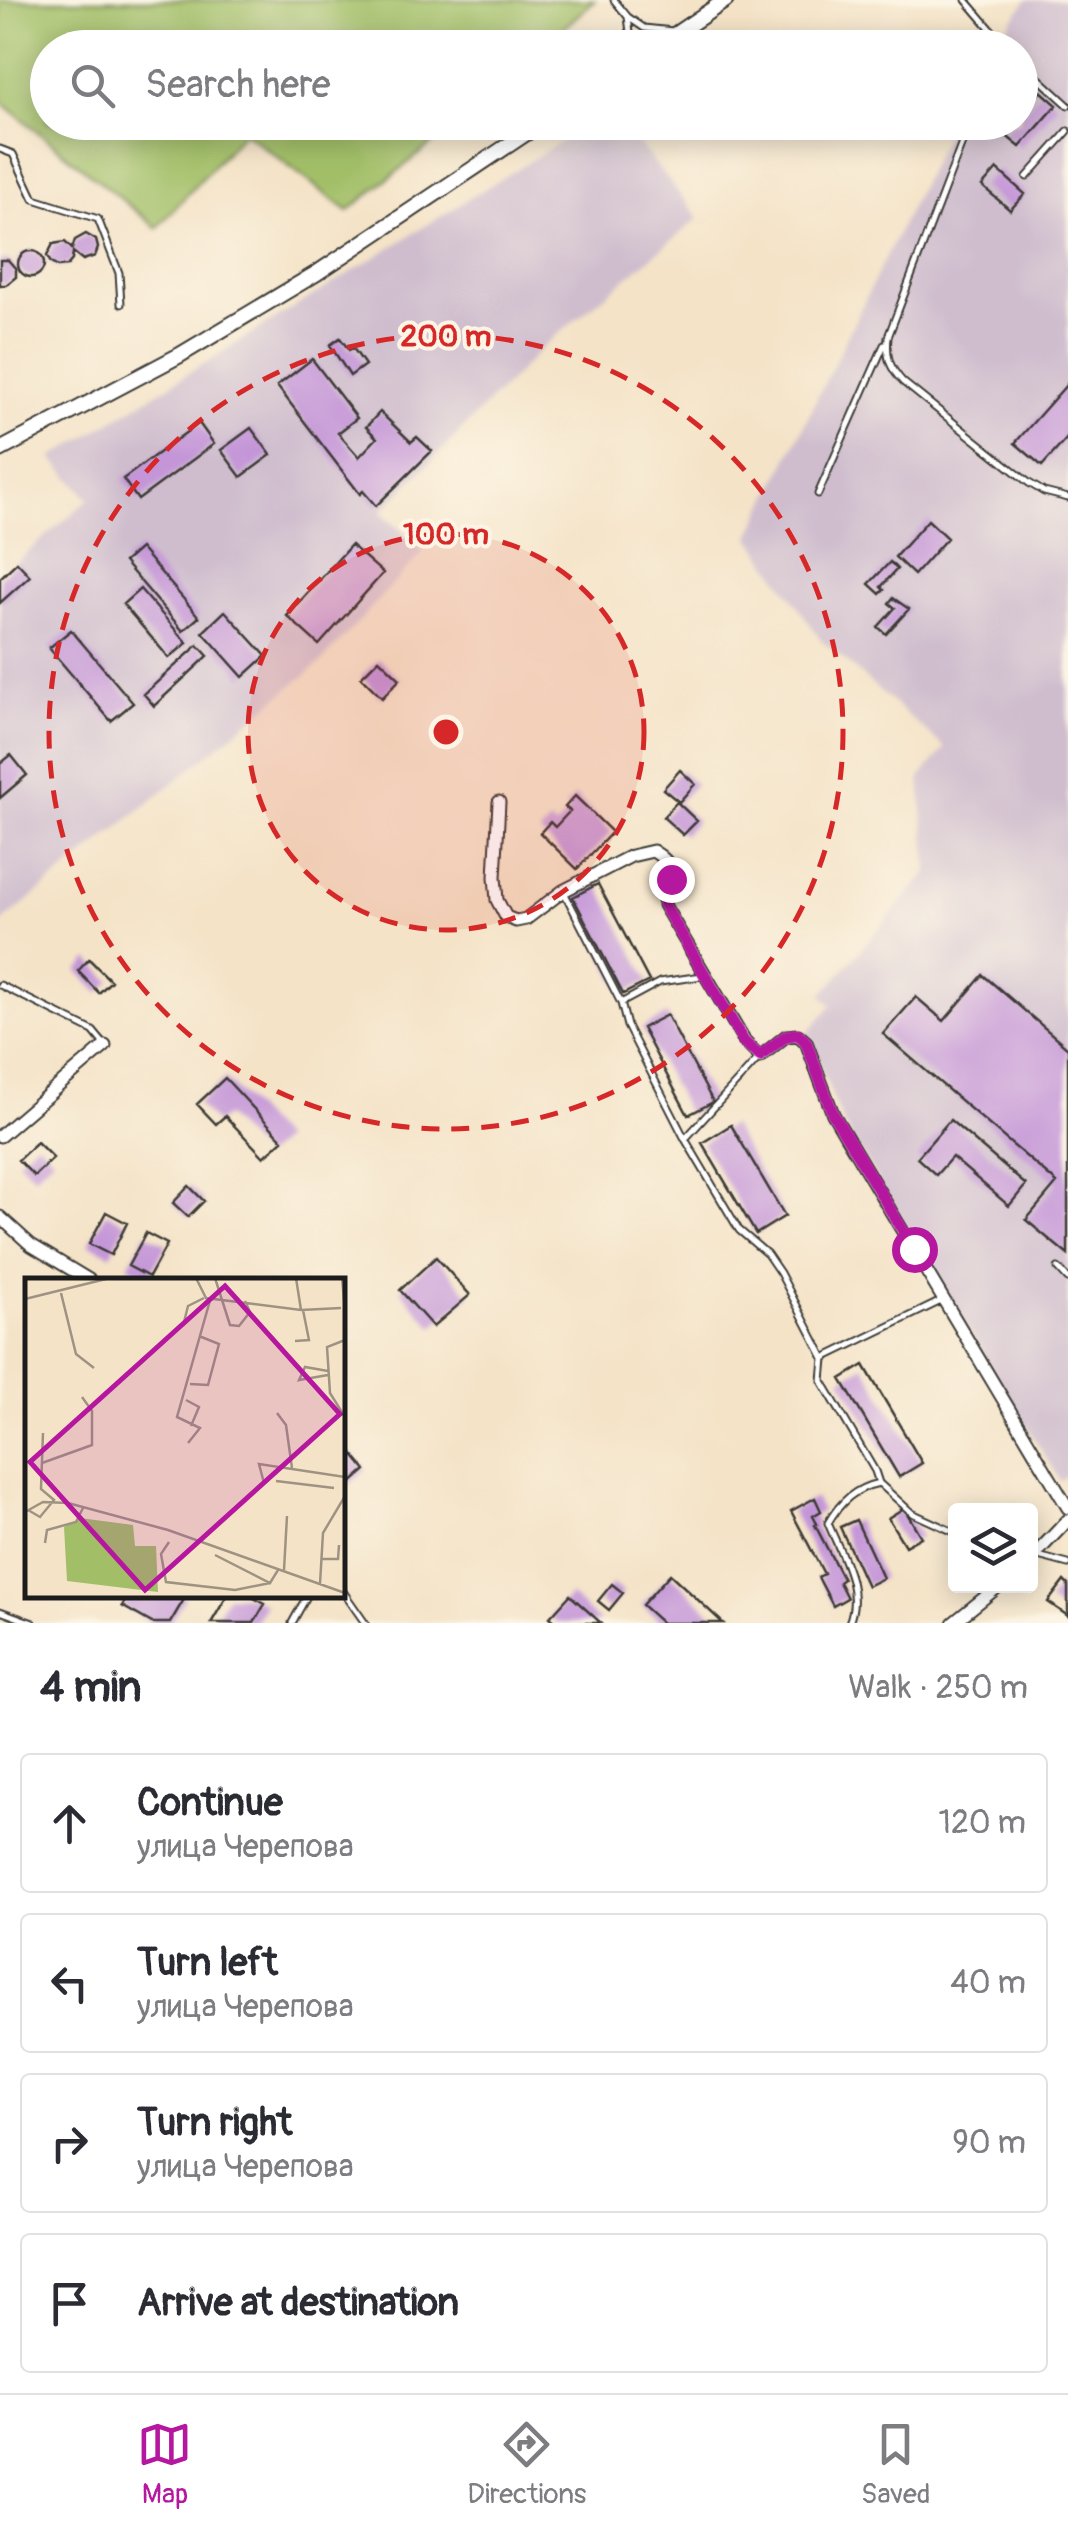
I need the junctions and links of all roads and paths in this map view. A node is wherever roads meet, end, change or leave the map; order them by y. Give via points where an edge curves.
1 (614, 0) edge
2 (726, 0) edge
3 (966, 0) edge
4 (628, 18) junction
5 (631, 30) edge
6 (652, 30) edge
7 (681, 30) edge
8 (992, 30) edge
9 (1038, 78) edge
10 (1068, 106) edge
11 (1068, 130) edge
12 (515, 140) edge
13 (963, 140) edge
14 (0, 149) edge
15 (1027, 177) dead end
16 (121, 304) dead end
17 (888, 337) junction
18 (0, 450) edge
19 (818, 494) dead end
20 (1067, 499) edge
21 (499, 802) dead end
22 (563, 891) junction
23 (705, 975) junction
24 (0, 985) edge
25 (621, 1003) junction
26 (106, 1046) joint
27 (760, 1056) junction
28 (0, 1136) edge
29 (686, 1138) junction
30 (0, 1218) edge
31 (1058, 1268) dead end
32 (85, 1278) edge
33 (1068, 1278) edge
34 (944, 1300) junction
35 (824, 1358) junction
36 (879, 1482) junction
37 (1068, 1508) edge
38 (1068, 1520) edge
39 (948, 1529) edge
40 (1038, 1550) edge
41 (1038, 1557) edge
42 (1068, 1564) edge
43 (990, 1593) edge
44 (345, 1594) edge
45 (306, 1598) edge
46 (0, 1611) edge
47 (33, 1623) edge
48 (292, 1623) edge
49 (365, 1623) edge
50 (849, 1623) edge
51 (953, 1623) edge

1 - 4 lane
2 - 7 street
3 - 8 lane
4 - 5 lane
4 - 6 lane
9 - 10 lane
11 - 15 lane
12 - 18 street via 317,274
13 - 17 lane
14 - 16 lane via 13,154 34,199 98,219 119,273
17 - 19 lane
17 - 20 lane via 886,356 903,382 1029,483
21 - 22 street via 500,911 516,921 526,918
22 - 23 street via 653,851 670,866 664,905
22 - 25 lane
23 - 25 lane via 660,982
23 - 27 street via 744,1042
24 - 26 lane via 94,1032
25 - 29 lane
26 - 28 street
27 - 29 lane
27 - 34 street via 786,1036 798,1034 806,1042 833,1114
29 - 35 lane via 740,1230 780,1274
30 - 32 street
31 - 33 lane
34 - 35 lane
34 - 37 street
35 - 36 lane via 822,1380
36 - 39 lane via 912,1513
36 - 50 lane via 844,1500 828,1523 854,1585
38 - 40 street
41 - 42 lane
43 - 51 street
44 - 49 lane
45 - 48 lane
46 - 47 lane

